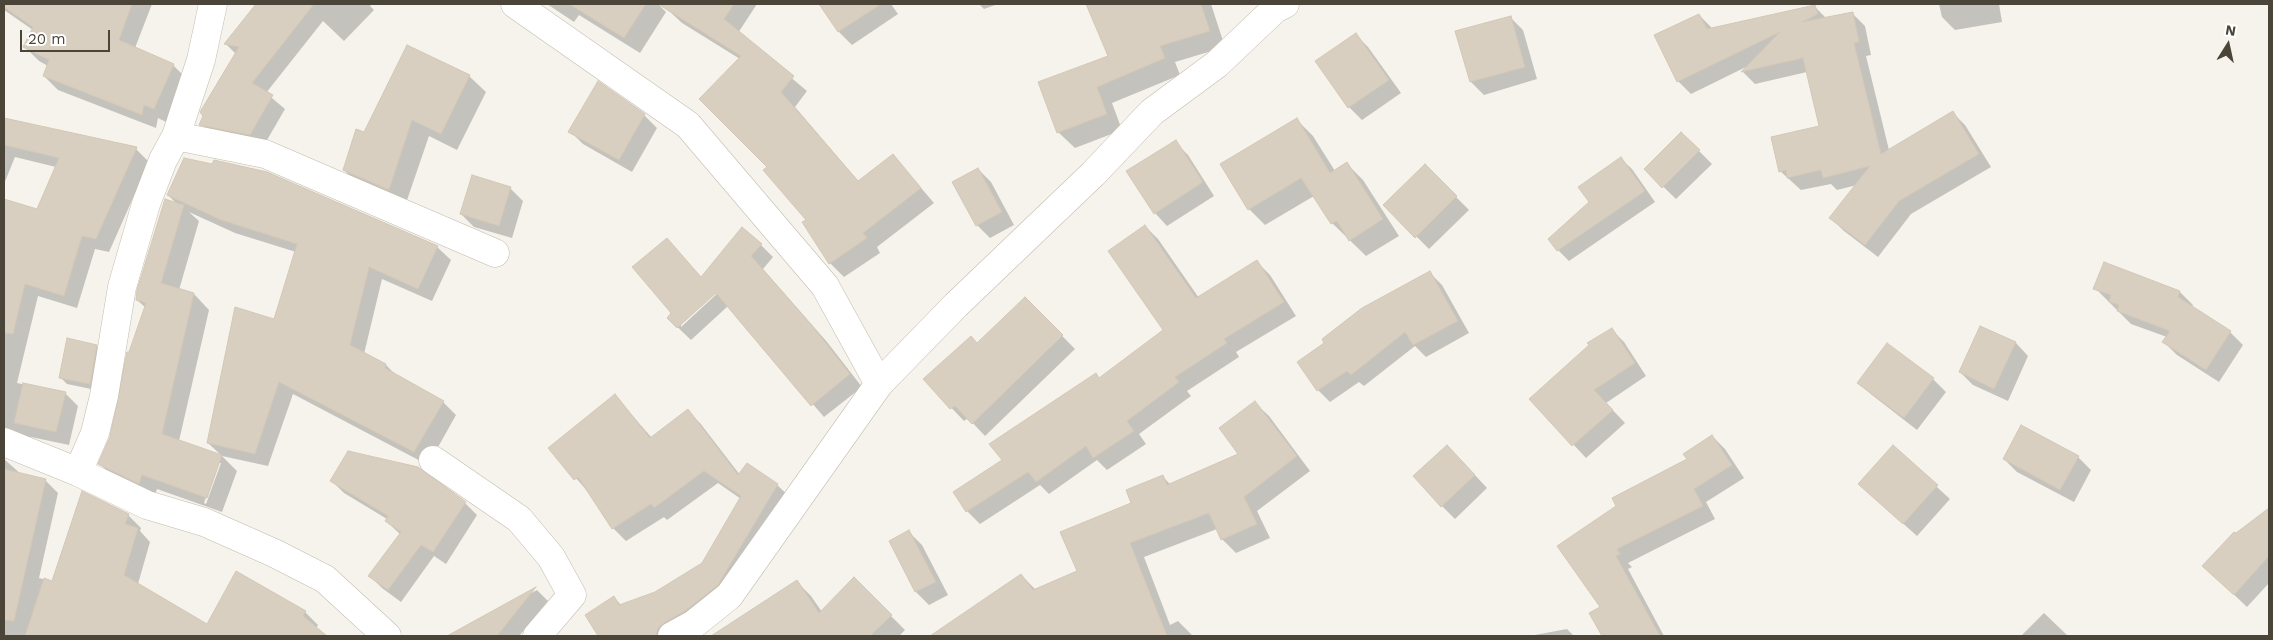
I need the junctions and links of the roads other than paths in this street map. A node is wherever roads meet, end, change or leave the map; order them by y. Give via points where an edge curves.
1 (213, 4) edge
2 (515, 4) edge
3 (1285, 4) edge
4 (176, 136) junction
5 (495, 253) dead end
6 (879, 384) junction
7 (4, 442) edge
8 (433, 460) dead end
9 (78, 472) junction
10 (387, 636) edge
11 (537, 636) edge
12 (672, 636) edge

1 - 4 street via 201,60
2 - 6 street via 688,126 825,286
3 - 6 street via 1275,9 1217,64 1152,112
4 - 5 street via 265,154
4 - 9 street via 162,160 146,204 122,287 95,433
6 - 12 street via 729,596 694,624
7 - 9 street
8 - 11 street via 519,519 552,557 572,595
9 - 10 street via 147,506 204,522 325,579

